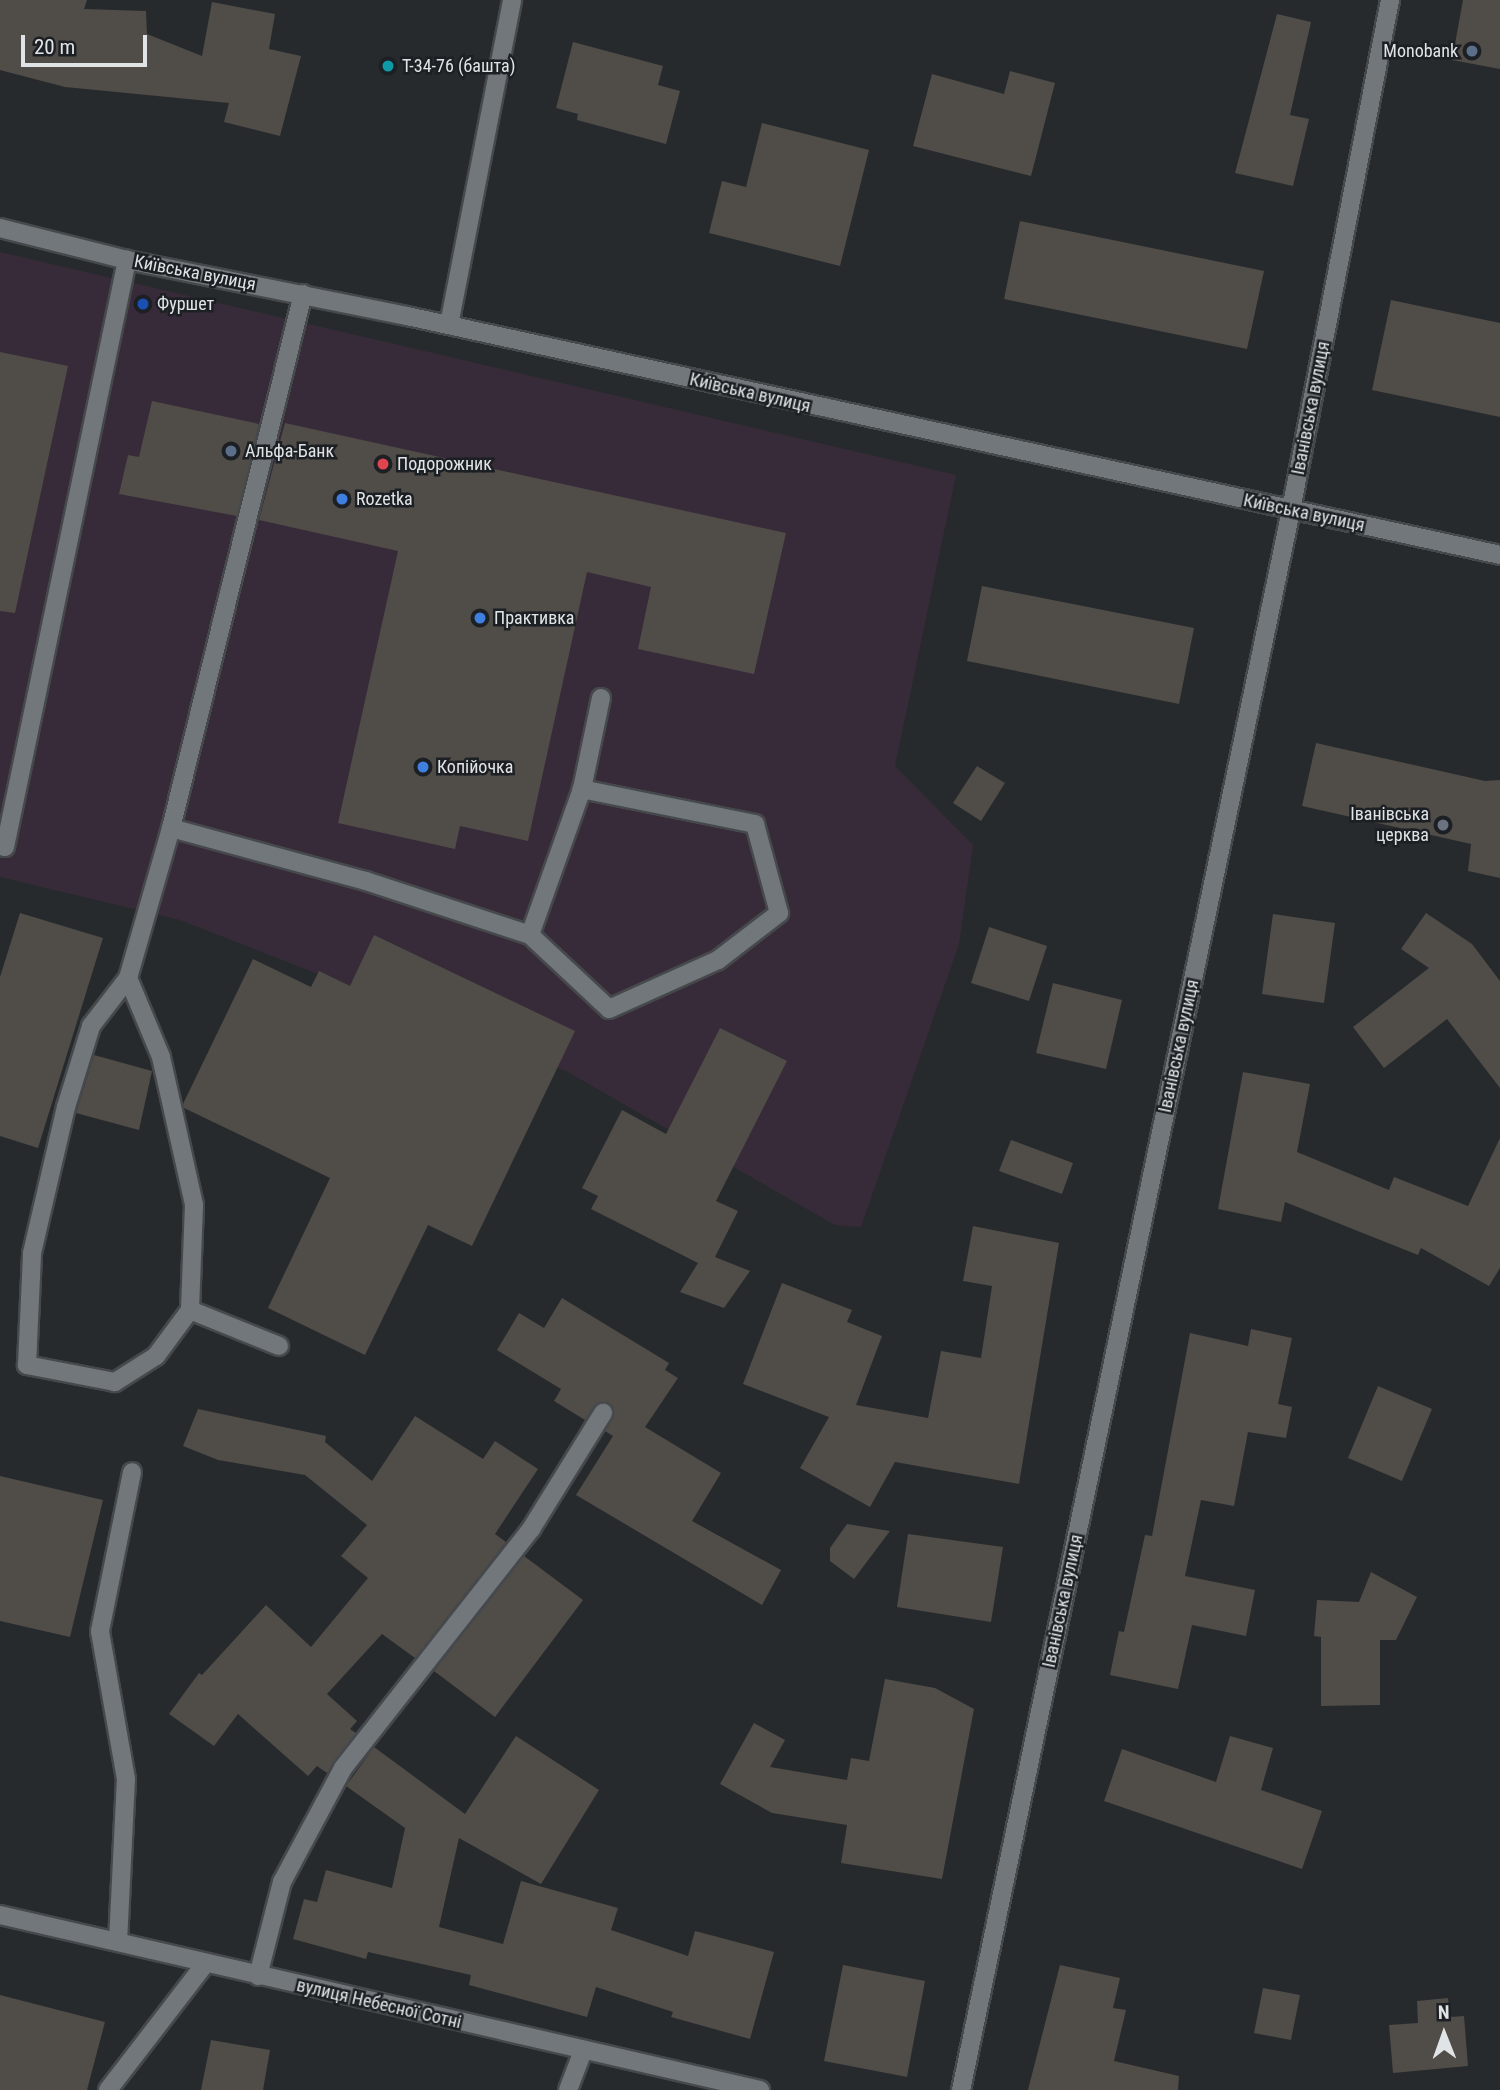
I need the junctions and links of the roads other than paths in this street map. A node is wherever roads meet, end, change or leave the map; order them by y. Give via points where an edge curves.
1 (512, 0) edge
2 (1390, 0) edge
3 (0, 228) edge
4 (127, 260) junction
5 (303, 294) junction
6 (449, 325) junction
7 (1292, 510) junction
8 (1500, 555) edge
9 (601, 698) dead end
10 (582, 789) junction
11 (171, 828) junction
12 (0, 845) edge
13 (530, 935) junction
14 (128, 978) junction
15 (190, 1310) junction
16 (279, 1346) dead end
17 (603, 1413) dead end
18 (132, 1472) dead end
19 (0, 1915) edge
20 (118, 1942) junction
21 (205, 1964) junction
22 (258, 1976) junction
23 (583, 2051) junction
24 (108, 2090) edge
25 (568, 2090) edge
26 (760, 2090) edge
27 (961, 2090) edge

1 - 6 street
2 - 7 street, Іванівська вулиця
3 - 4 street, Київська вулиця
4 - 5 street, Київська вулиця
4 - 12 street via 5,847
5 - 6 street, Київська вулиця
5 - 11 street
6 - 7 street, Київська вулиця
7 - 8 street, Київська вулиця
7 - 27 street, Іванівська вулиця
9 - 10 street
10 - 13 street
10 - 13 street via 755,824 779,914 718,960 609,1009
11 - 13 street via 366,881
11 - 14 street
14 - 15 street via 161,1057 194,1205
14 - 15 street via 91,1026 66,1107 32,1253 27,1365 116,1382 156,1356
15 - 16 street
17 - 22 street via 531,1529 343,1768 282,1882
18 - 20 street via 100,1631 125,1779
19 - 20 street, вулиця Небесної Сотні
20 - 21 street, вулиця Небесної Сотні
21 - 22 street, вулиця Небесної Сотні
21 - 24 street
22 - 23 street, вулиця Небесної Сотні
23 - 25 street
23 - 26 street, вулиця Небесної Сотні

